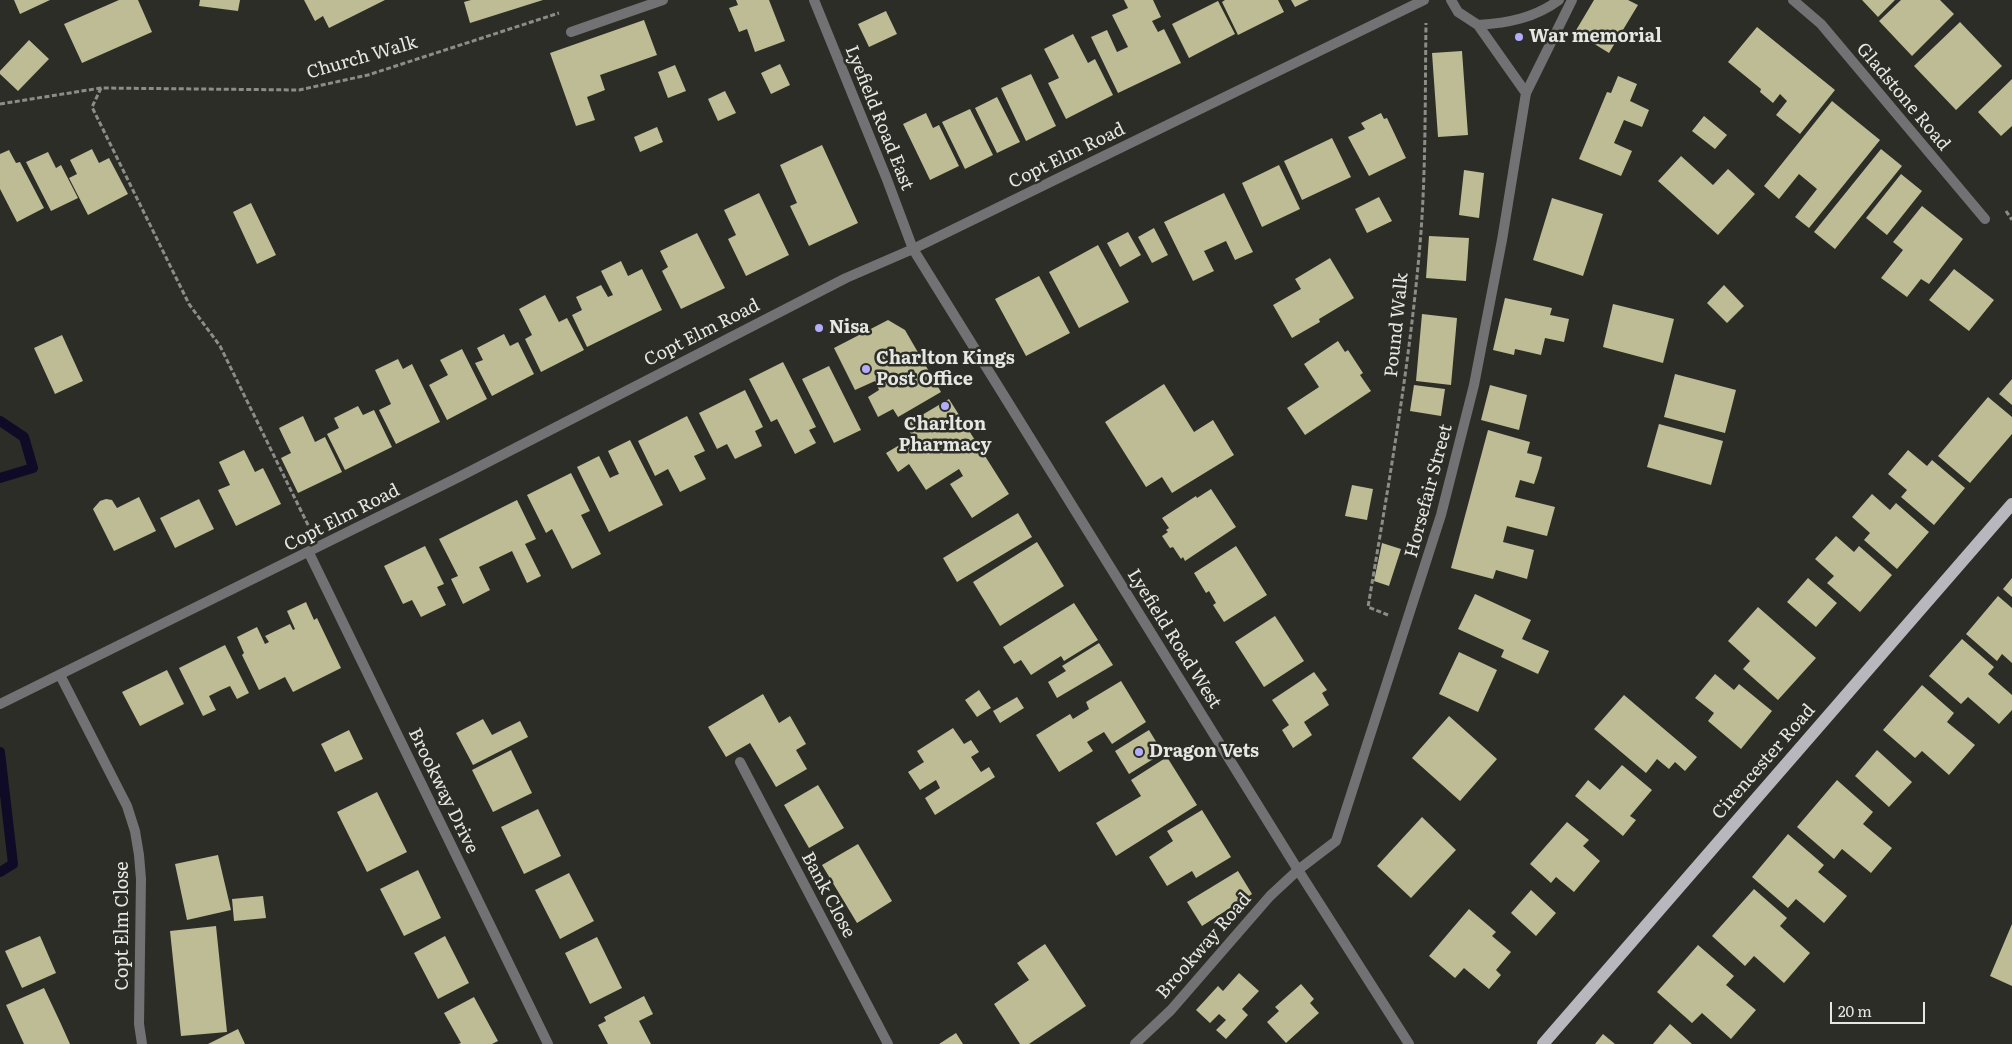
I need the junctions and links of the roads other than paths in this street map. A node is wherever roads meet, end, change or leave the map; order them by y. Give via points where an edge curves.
1 (663, 0) edge
2 (814, 0) edge
3 (1424, 0) edge
4 (1451, 0) edge
5 (1559, 0) edge
6 (1572, 0) edge
7 (1793, 0) edge
8 (1478, 25) junction
9 (571, 32) dead end
10 (1526, 93) junction
11 (1985, 219) dead end
12 (913, 249) junction
13 (2012, 504) edge
14 (309, 553) junction
15 (60, 675) junction
16 (0, 704) edge
17 (740, 762) dead end
18 (1298, 870) junction
19 (142, 1044) edge
20 (548, 1044) edge
21 (888, 1044) edge
22 (1135, 1044) edge
23 (1409, 1044) edge
24 (1543, 1044) edge

1 - 9 street
2 - 12 street, Lyefield Road East
3 - 12 street, Copt Elm Road
4 - 8 street via 1458,12
5 - 8 street via 1545,11 1509,23
6 - 10 street, Horsefair Street
7 - 11 street, Gladstone Road via 1821,24
8 - 10 street
10 - 18 street, Horsefair Street via 1474,385 1442,515 1336,841
12 - 14 street, Copt Elm Road via 846,278
12 - 18 street, Lyefield Road West
13 - 24 main road, Cirencester Road
14 - 15 street, Copt Elm Road
14 - 20 street, Brookway Drive
15 - 16 street, Copt Elm Road
15 - 19 street, Copt Elm Close via 127,806 135,831 141,879 138,1024
17 - 21 street, Bank Close
18 - 22 street, Brookway Road via 1270,896 1171,1010
18 - 23 street, Lyefield Road West

